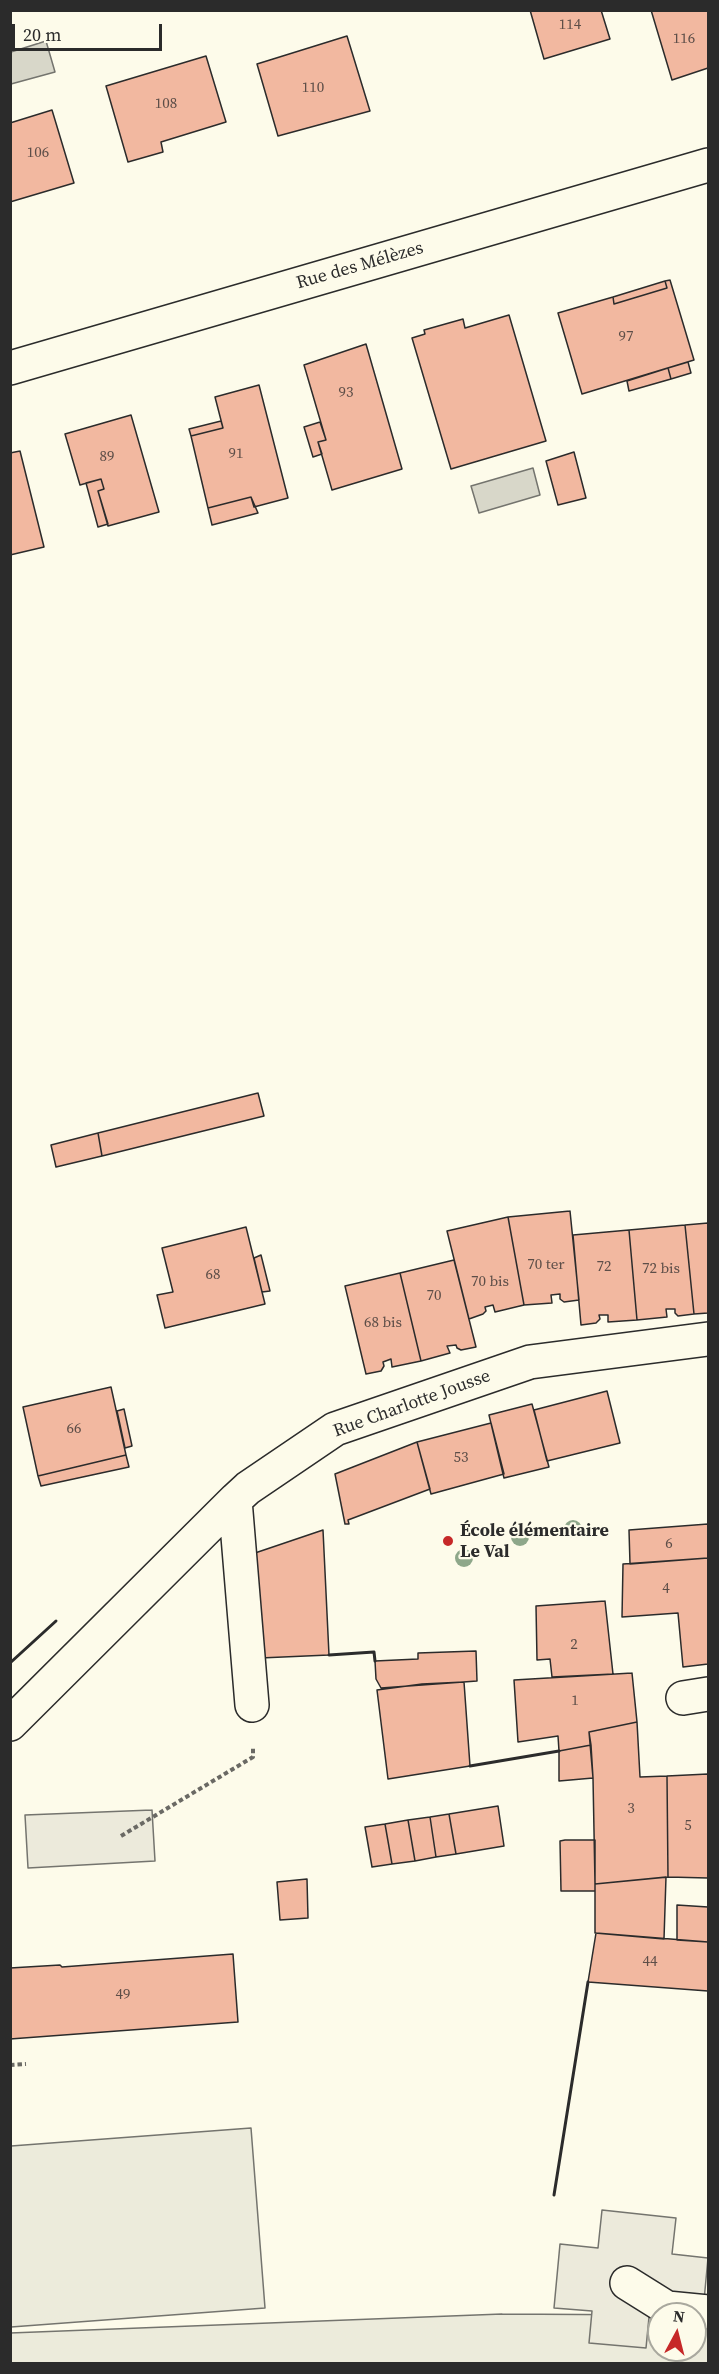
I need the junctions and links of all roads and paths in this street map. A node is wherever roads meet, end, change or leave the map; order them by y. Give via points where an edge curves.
1 (708, 165) edge
2 (10, 368) edge
3 (708, 1339) edge
4 (235, 1500) junction
5 (252, 1705) joint
6 (10, 1724) edge
7 (121, 1836) dead end
8 (26, 2064) dead end
9 (10, 2065) edge
10 (627, 2283) dead end
11 (708, 2312) edge

1 - 2 street, Rue des Mélèzes
3 - 4 street, Rue Charlotte Jousse via 530,1362 335,1429
4 - 5 street
4 - 6 street, Rue Charlotte Jousse
5 - 7 path via 253,1757
8 - 9 path
10 - 11 street via 667,2308

